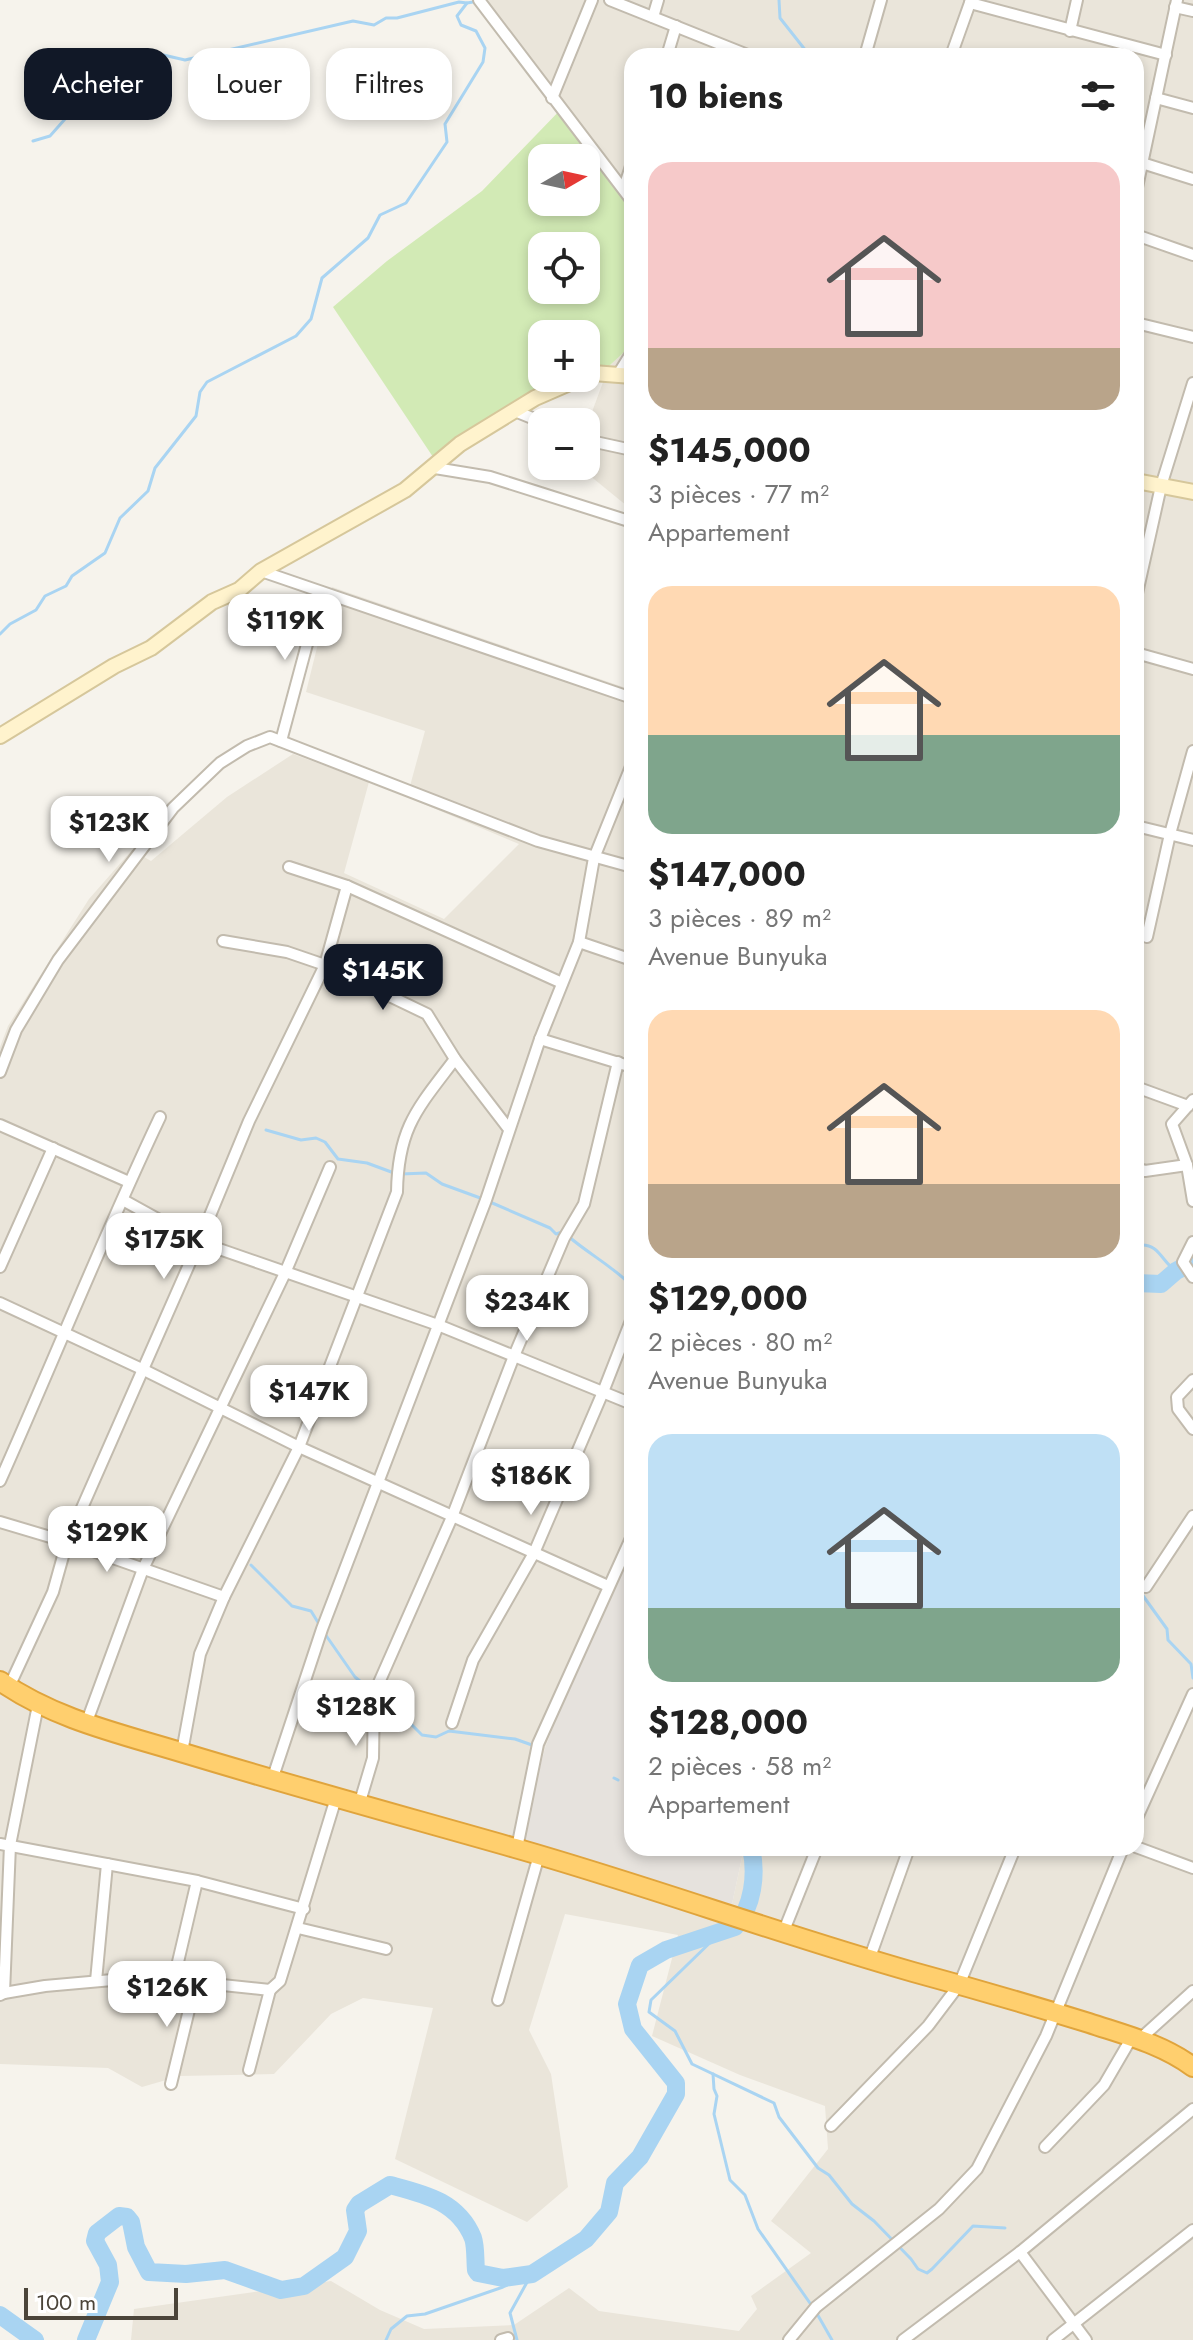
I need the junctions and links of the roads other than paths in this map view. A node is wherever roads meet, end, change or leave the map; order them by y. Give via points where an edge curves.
1 (479, 0) edge
2 (592, 0) edge
3 (610, 0) edge
4 (658, 0) edge
5 (881, 0) edge
6 (1077, 0) edge
7 (970, 1) edge
8 (1176, 3) edge
9 (1193, 11) edge
10 (653, 17) junction
11 (676, 26) junction
12 (1070, 31) junction
13 (669, 48) edge
14 (730, 48) edge
15 (867, 48) edge
16 (954, 48) edge
17 (1138, 48) edge
18 (1144, 50) edge
19 (1166, 55) junction
20 (552, 98) junction
21 (1156, 98) junction
22 (1193, 108) edge
23 (1144, 154) edge
24 (1144, 164) edge
25 (1193, 179) edge
26 (624, 183) edge
27 (1144, 238) edge
28 (1193, 255) edge
29 (1144, 325) edge
30 (1193, 337) edge
31 (600, 373) edge
32 (624, 374) edge
33 (1193, 383) edge
34 (549, 392) edge
35 (515, 411) junction
36 (528, 416) edge
37 (600, 443) edge
38 (624, 448) edge
39 (435, 468) junction
40 (1144, 483) edge
41 (1161, 486) junction
42 (1193, 492) edge
43 (624, 519) edge
44 (1144, 562) edge
45 (261, 571) junction
46 (321, 592) junction
47 (1144, 655) edge
48 (1193, 669) edge
49 (624, 695) edge
50 (0, 736) edge
51 (281, 741) junction
52 (1193, 751) edge
53 (624, 784) edge
54 (1144, 828) edge
55 (1170, 834) junction
56 (1193, 840) edge
57 (594, 858) junction
58 (624, 865) edge
59 (289, 867) dead end
60 (347, 886) junction
61 (1147, 937) dead end
62 (223, 941) dead end
63 (579, 942) junction
64 (624, 957) edge
65 (325, 965) junction
66 (562, 983) junction
67 (540, 1039) junction
68 (455, 1059) junction
69 (618, 1062) junction
70 (624, 1064) edge
71 (0, 1072) edge
72 (1144, 1089) edge
73 (1190, 1103) edge
74 (160, 1117) dead end
75 (0, 1125) edge
76 (508, 1128) junction
77 (53, 1148) junction
78 (1187, 1165) junction
79 (330, 1167) dead end
80 (1144, 1171) edge
81 (129, 1182) junction
82 (123, 1200) junction
83 (1193, 1201) edge
84 (199, 1242) junction
85 (1193, 1242) edge
86 (0, 1267) edge
87 (1188, 1270) edge
88 (285, 1273) junction
89 (356, 1298) junction
90 (0, 1303) edge
91 (438, 1325) junction
92 (65, 1335) junction
93 (624, 1338) edge
94 (514, 1356) junction
95 (144, 1370) junction
96 (1193, 1380) edge
97 (603, 1392) junction
98 (624, 1401) edge
99 (220, 1407) junction
100 (1193, 1429) edge
101 (299, 1447) junction
102 (0, 1481) edge
103 (379, 1483) junction
104 (1193, 1516) edge
105 (452, 1517) junction
106 (0, 1522) edge
107 (67, 1542) junction
108 (534, 1553) junction
109 (624, 1553) edge
110 (143, 1569) junction
111 (608, 1586) junction
112 (1146, 1587) dead end
113 (224, 1597) junction
114 (4, 1684) edge
115 (1193, 1694) edge
116 (38, 1705) junction
117 (452, 1723) dead end
118 (86, 1724) junction
119 (182, 1752) junction
120 (272, 1780) junction
121 (336, 1798) junction
122 (1144, 1802) edge
123 (359, 1805) junction
124 (5, 1844) edge
125 (517, 1848) junction
126 (1144, 1850) edge
127 (539, 1855) junction
128 (814, 1856) edge
129 (906, 1856) edge
130 (1012, 1856) edge
131 (1120, 1856) edge
132 (107, 1864) junction
133 (1193, 1868) edge
134 (197, 1881) junction
135 (304, 1909) junction
136 (298, 1928) junction
137 (783, 1933) junction
138 (386, 1949) dead end
139 (869, 1960) junction
140 (174, 1979) junction
141 (96, 1981) junction
142 (196, 1981) junction
143 (959, 1985) junction
144 (270, 1990) junction
145 (1193, 1991) edge
146 (2, 1994) edge
147 (498, 2000) dead end
148 (1055, 2013) junction
149 (1136, 2038) junction
150 (1193, 2067) edge
151 (249, 2070) dead end
152 (171, 2084) dead end
153 (1193, 2109) edge
154 (831, 2126) dead end
155 (1045, 2147) dead end
156 (1193, 2230) edge
157 (1020, 2252) junction
158 (1075, 2324) junction
159 (789, 2340) edge
160 (903, 2340) edge
161 (1053, 2340) edge
162 (1086, 2340) edge

1 - 20 street
2 - 20 street
3 - 10 street
4 - 10 street
5 - 15 street
6 - 12 street
7 - 12 street
7 - 16 street
8 - 9 street
8 - 19 street
10 - 11 street
11 - 13 street
11 - 14 street
12 - 17 street
18 - 19 street
19 - 21 street
20 - 26 street
21 - 22 street
21 - 23 street
24 - 25 street
27 - 28 street
29 - 30 street
31 - 32 street
33 - 41 street
34 - 35 street
35 - 36 street
35 - 39 street via 460,444
37 - 38 street
39 - 43 street via 490,477
39 - 45 street
40 - 41 street
41 - 42 street
41 - 44 street
45 - 46 street
45 - 50 street via 151,648
46 - 49 street
46 - 51 street
47 - 48 street
51 - 57 street
51 - 71 street via 270,737 247,746 220,763 173,808 58,960 16,1030
52 - 55 street
53 - 57 street
54 - 55 street
55 - 56 street
55 - 61 street
57 - 58 street
57 - 63 street
59 - 60 street
60 - 65 street
60 - 66 street
62 - 65 street
63 - 64 street
63 - 66 street
65 - 68 street via 427,1014
65 - 84 street via 249,1121
66 - 67 street
67 - 69 street
67 - 76 street
68 - 76 street
68 - 89 street via 411,1118 401,1147 397,1192
69 - 70 street
69 - 94 street via 584,1204
72 - 73 street
73 - 78 street via 1172,1124
74 - 81 street
75 - 77 street
76 - 91 street
77 - 81 street
77 - 86 street
78 - 80 street
78 - 83 street
79 - 88 street
81 - 82 street
82 - 84 street
82 - 92 street
84 - 88 street
84 - 95 street
85 - 87 street
88 - 89 street
88 - 99 street
89 - 91 street
89 - 101 street
90 - 92 street
91 - 94 street
91 - 103 street
92 - 95 street
92 - 102 street
93 - 97 street
94 - 97 street
94 - 105 street
95 - 99 street
95 - 107 street
96 - 100 street via 1177,1397 1178,1409
97 - 98 street
97 - 108 street
99 - 101 street
99 - 110 street
101 - 103 street
101 - 113 street
103 - 105 street
103 - 120 street via 322,1629
104 - 112 street
105 - 108 street
105 - 123 street via 375,1693 373,1758
106 - 107 street
107 - 110 street
107 - 114 street via 53,1592
108 - 111 street
108 - 117 street via 473,1660
109 - 111 street
110 - 113 street
110 - 118 street
111 - 125 street via 538,1744
113 - 119 street via 200,1654
114 - 116 highway
115 - 122 street
116 - 118 highway
116 - 124 street
118 - 119 highway
119 - 120 highway
120 - 121 highway
121 - 123 highway
121 - 135 street
123 - 125 highway
124 - 132 street
124 - 146 street
125 - 127 highway
126 - 133 street
127 - 137 highway
127 - 147 street
128 - 137 street
129 - 139 street
130 - 143 street
131 - 148 street
132 - 134 street
132 - 141 street
134 - 135 street
134 - 140 street
135 - 136 street
136 - 138 street
136 - 144 street via 280,1981
137 - 139 highway
139 - 143 highway
140 - 141 street
140 - 142 street
141 - 146 street
142 - 144 street
142 - 152 street
143 - 148 highway
143 - 154 street via 928,2026
144 - 151 street
145 - 149 street
148 - 149 highway
148 - 159 street via 977,2169 939,2209 814,2309
149 - 150 highway
149 - 155 street via 1104,2085
153 - 157 street
156 - 158 street
157 - 158 street
157 - 160 street
158 - 161 street
158 - 162 street

